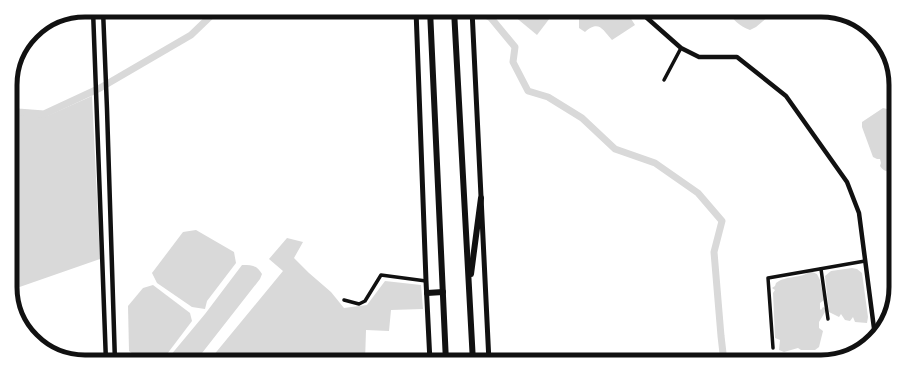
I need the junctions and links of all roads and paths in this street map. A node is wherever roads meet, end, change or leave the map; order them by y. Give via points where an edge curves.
1 (93, 17) edge
2 (103, 17) edge
3 (416, 17) edge
4 (430, 17) edge
5 (454, 17) edge
6 (473, 17) edge
7 (646, 17) edge
8 (681, 48) junction
9 (664, 80) dead end
10 (481, 198) junction
11 (865, 261) junction
12 (821, 269) junction
13 (426, 281) junction
14 (469, 291) junction
15 (443, 292) junction
16 (427, 293) junction
17 (344, 300) dead end
18 (828, 319) dead end
19 (874, 330) edge
20 (773, 348) dead end
21 (106, 355) edge
22 (115, 355) edge
23 (430, 355) edge
24 (446, 355) edge
25 (473, 355) edge
26 (489, 355) edge

1 - 21 street
2 - 22 street
3 - 13 main road
4 - 15 highway
5 - 14 highway
6 - 10 main road
7 - 8 street
8 - 9 street
8 - 11 street via 699,57 737,57 786,96 846,182 859,213
10 - 14 highway
10 - 26 main road
11 - 12 street
11 - 19 street
12 - 18 street
12 - 20 street via 768,278
13 - 16 main road
13 - 17 street via 381,275 365,301 359,304
14 - 25 highway
15 - 16 highway
15 - 24 highway
16 - 23 main road

